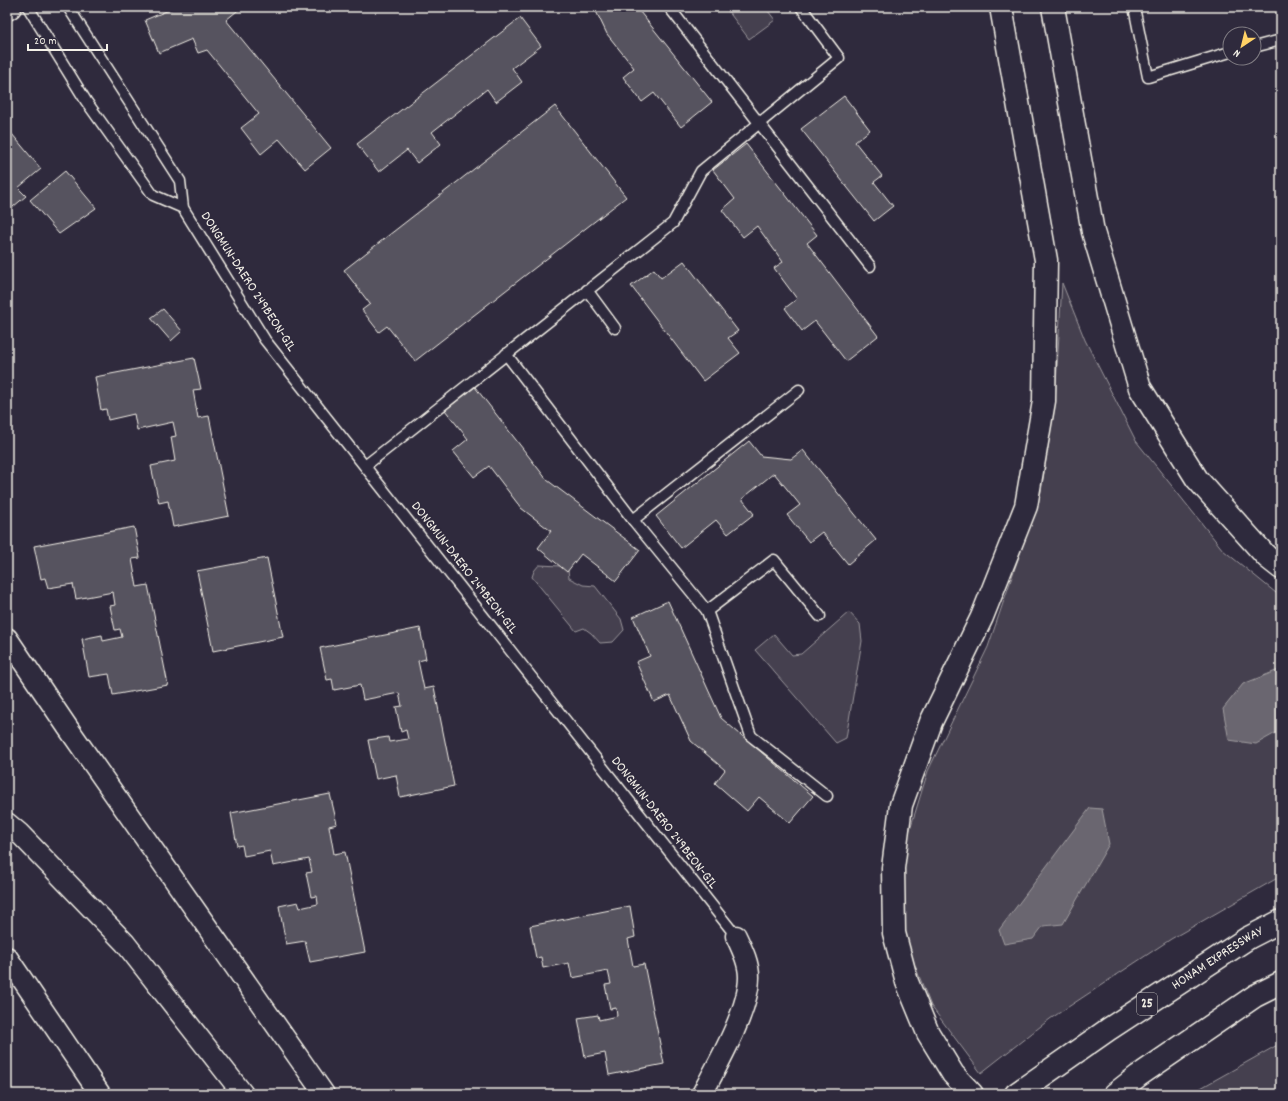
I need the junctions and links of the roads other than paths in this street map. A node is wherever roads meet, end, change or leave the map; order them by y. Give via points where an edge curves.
1 (10, 7) edge
2 (28, 7) edge
3 (68, 7) edge
4 (669, 7) edge
5 (801, 7) edge
6 (1001, 7) edge
7 (1053, 7) edge
8 (1134, 7) edge
9 (7, 8) edge
10 (1281, 40) edge
11 (1262, 45) edge
12 (1222, 54) edge
13 (759, 123) junction
14 (183, 208) junction
15 (870, 266) dead end
16 (587, 290) junction
17 (615, 328) dead end
18 (506, 354) junction
19 (799, 390) dead end
20 (365, 466) junction
21 (634, 520) junction
22 (1281, 568) edge
23 (707, 611) junction
24 (820, 616) dead end
25 (7, 638) edge
26 (827, 796) dead end
27 (7, 823) edge
28 (1281, 921) edge
29 (736, 936) joint
30 (7, 957) edge
31 (1281, 983) edge
32 (100, 1094) edge
33 (243, 1094) edge
34 (324, 1094) edge
35 (702, 1094) edge
36 (972, 1094) edge
37 (1016, 1094) edge
38 (1115, 1094) edge

1 - 9 main road
2 - 14 lane, DONGMUN-DAERO 249BEON-GIL via 86,101 153,195
3 - 14 lane, DONGMUN-DAERO 249BEON-GIL via 180,181
4 - 13 lane
5 - 13 lane via 839,58
6 - 36 main road via 1046,260 1044,401 1026,506 982,617 931,722 901,805 893,868 894,934 907,982 928,1033 953,1074
7 - 22 main road via 1093,232 1140,388 1197,480 1267,557
8 - 12 lane via 1148,77
10 - 11 lane
13 - 15 lane
13 - 16 lane via 701,171 673,223
14 - 20 lane, DONGMUN-DAERO 249BEON-GIL via 265,340
16 - 17 lane
16 - 18 lane
18 - 20 lane
18 - 21 lane
19 - 21 lane
20 - 29 lane, DONGMUN-DAERO 249BEON-GIL
21 - 23 lane
23 - 24 lane via 774,560
23 - 26 lane via 752,736
25 - 34 street
27 - 33 street via 19,832 125,943
28 - 37 main road, HONAM EXPRESSWAY / 25 via 1248,938
29 - 35 street via 748,969 747,996 739,1021
30 - 32 street
31 - 38 main road via 1255,996

